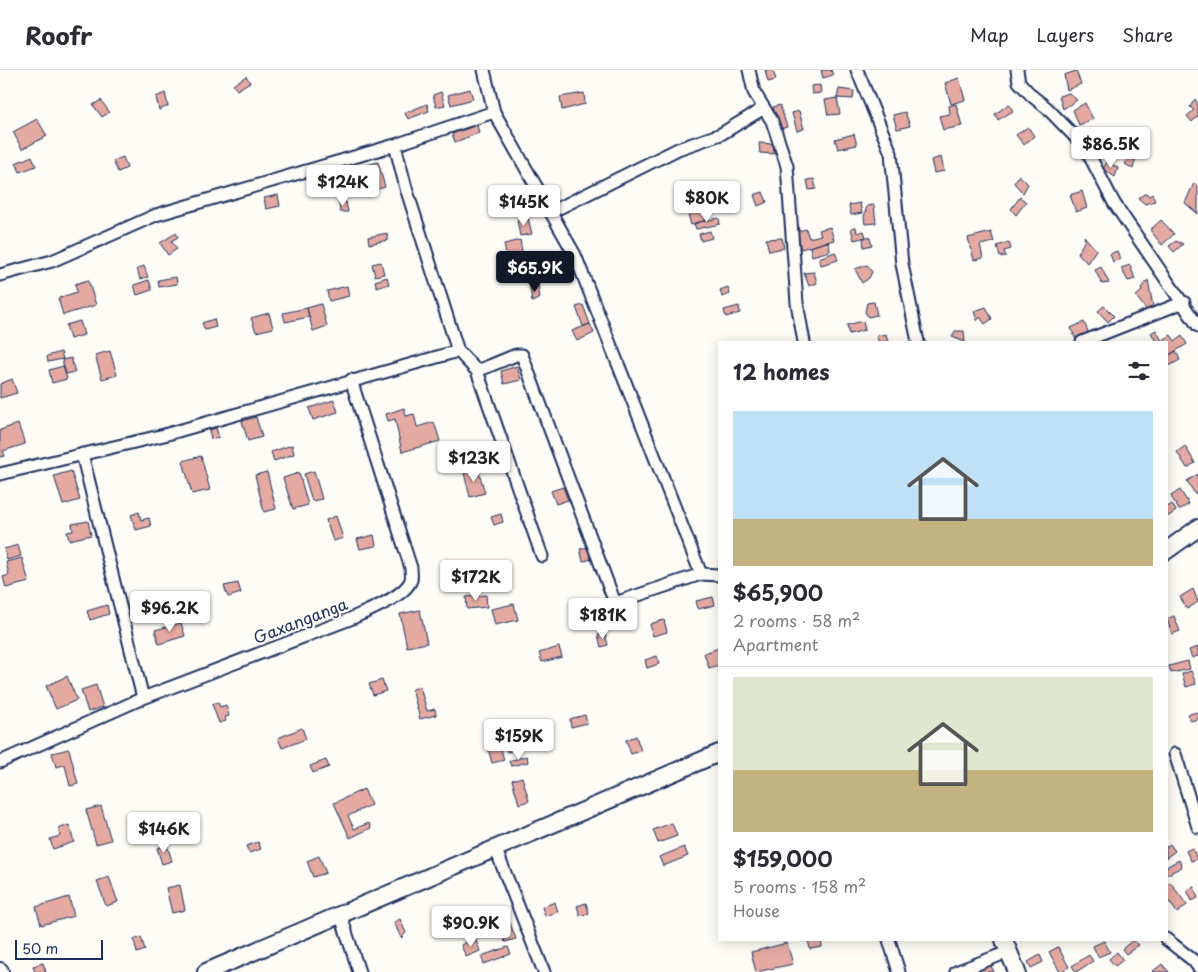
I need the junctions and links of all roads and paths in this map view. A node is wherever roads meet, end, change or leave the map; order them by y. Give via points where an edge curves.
1 (484, 70) edge
2 (749, 70) edge
3 (857, 70) edge
4 (1017, 70) edge
5 (764, 108) junction
6 (494, 112) junction
7 (395, 145) junction
8 (551, 212) junction
9 (0, 275) edge
10 (1184, 302) junction
11 (1198, 326) edge
12 (804, 341) edge
13 (918, 341) edge
14 (1085, 341) edge
15 (458, 351) junction
16 (478, 371) junction
17 (350, 380) junction
18 (82, 454) junction
19 (0, 474) edge
20 (1198, 528) edge
21 (1168, 550) edge
22 (542, 556) dead end
23 (701, 574) junction
24 (718, 575) edge
25 (143, 698) junction
26 (718, 753) edge
27 (1175, 754) dead end
28 (0, 762) edge
29 (1198, 827) edge
30 (496, 850) junction
31 (340, 913) junction
32 (889, 941) edge
33 (1167, 941) edge
34 (1006, 946) edge
35 (1198, 967) edge
36 (206, 972) edge
37 (359, 972) edge
38 (544, 972) edge
39 (899, 972) edge
40 (956, 972) edge
41 (1017, 972) edge

1 - 6 street
2 - 5 street via 754,92
3 - 13 street via 891,153 902,264
4 - 10 street via 1019,82 1085,147 1114,203
5 - 8 street via 722,134 678,149
5 - 12 street via 788,166 796,285
6 - 7 street
6 - 8 street
7 - 9 street via 156,215 52,261
7 - 15 street
8 - 23 street via 575,255
10 - 11 street
10 - 14 street
15 - 16 street
15 - 17 street
16 - 22 street
16 - 23 street via 522,355 615,603
17 - 18 street via 164,435
17 - 25 street, Gaxanganga via 411,568 412,580 405,589 383,603 350,619
18 - 19 street
18 - 25 street
20 - 21 street
23 - 24 street
25 - 28 street, Gaxanganga
26 - 30 street
27 - 29 street
30 - 31 street
30 - 38 street
31 - 36 street
31 - 37 street
32 - 39 street
33 - 35 street
34 - 40 street
34 - 41 street

